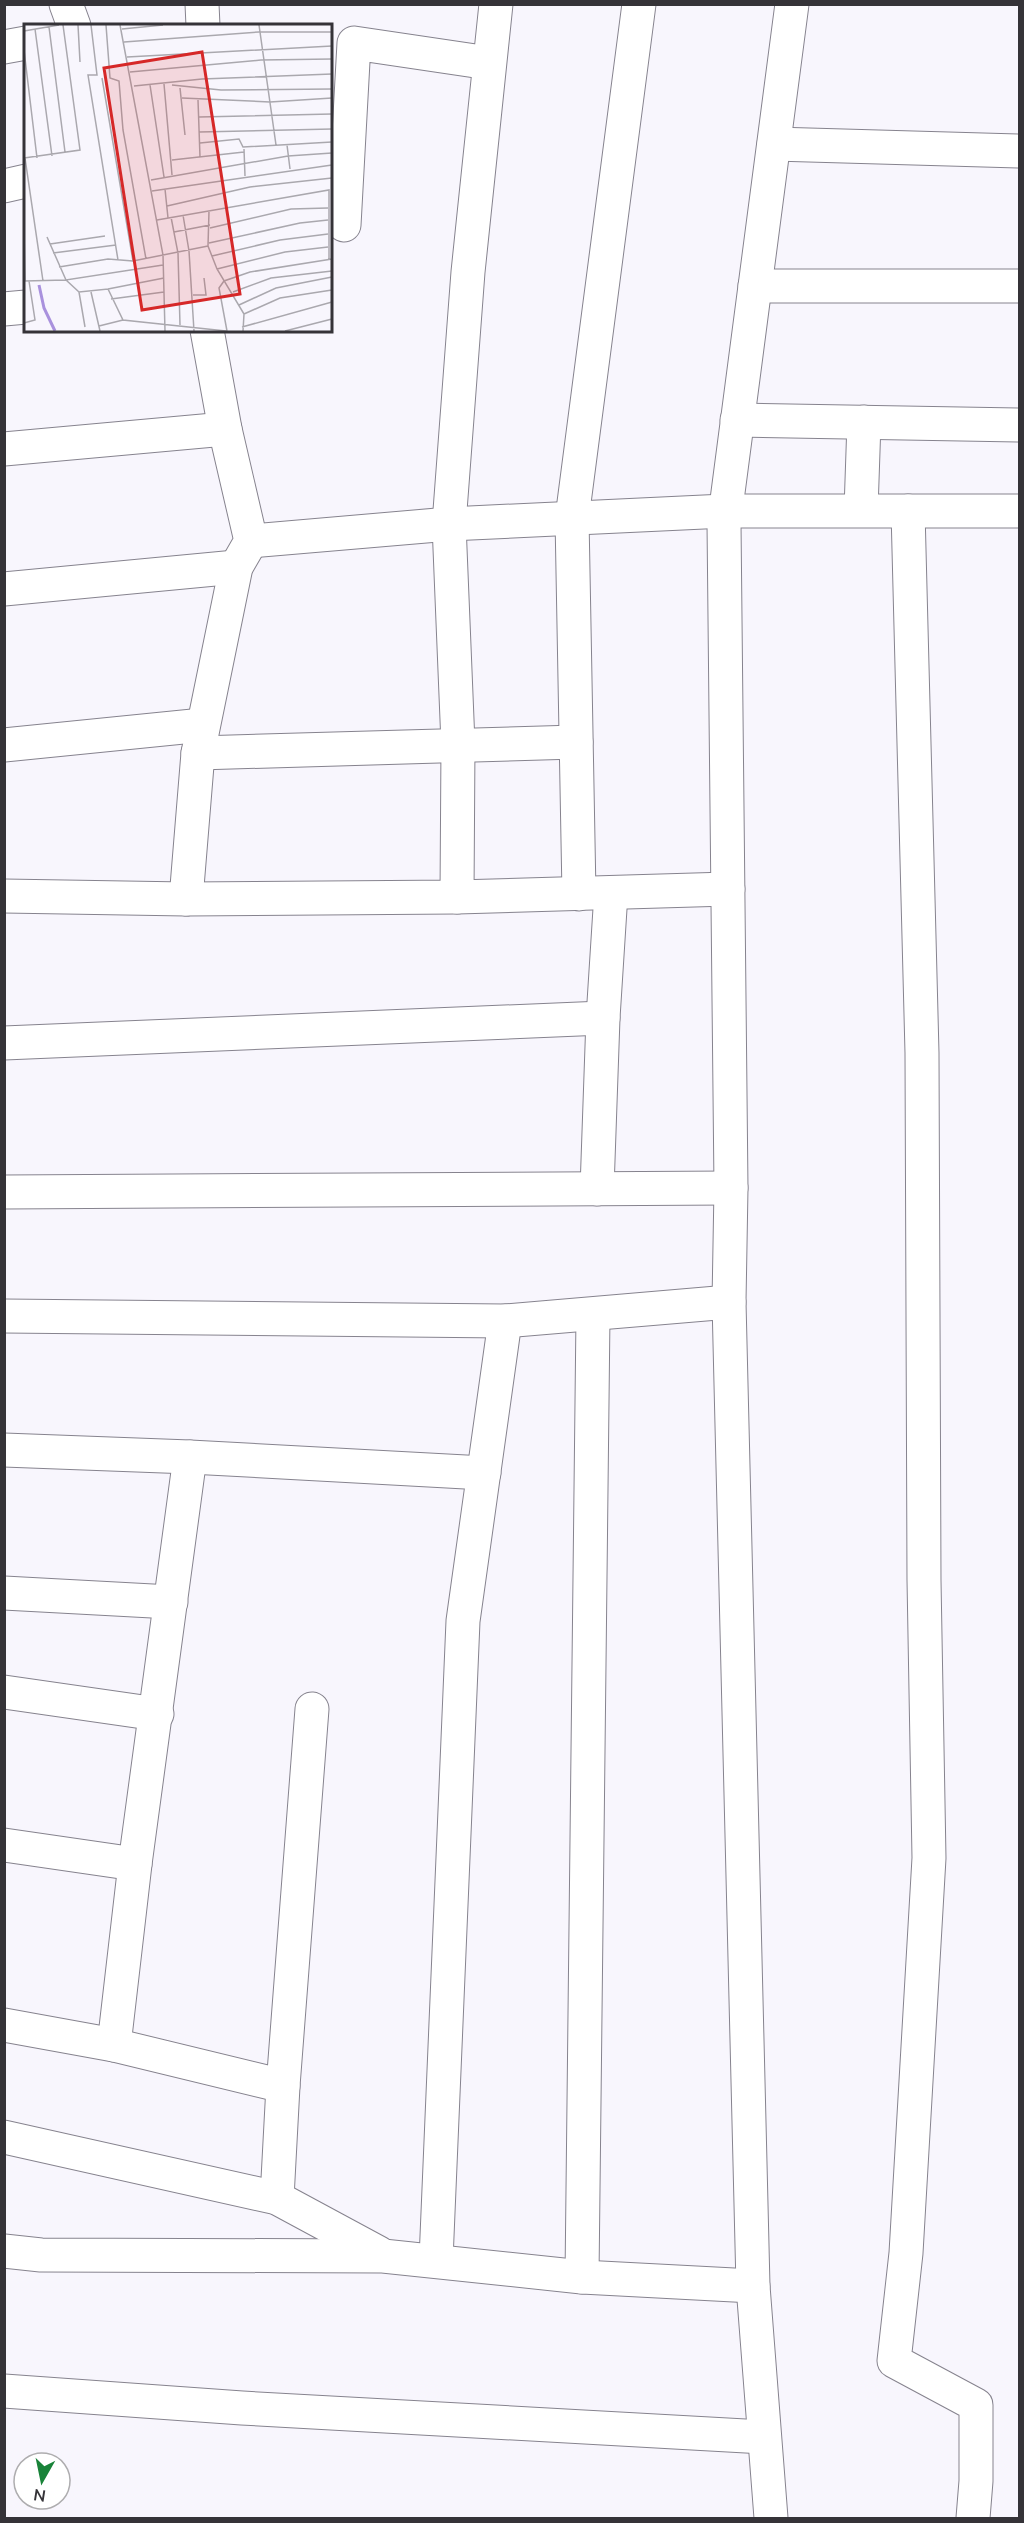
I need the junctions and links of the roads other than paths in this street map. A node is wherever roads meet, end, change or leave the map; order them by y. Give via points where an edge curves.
1 (66, 4) edge
2 (202, 4) edge
3 (496, 4) edge
4 (639, 4) edge
5 (792, 4) edge
6 (73, 24) edge
7 (203, 24) edge
8 (24, 43) edge
9 (4, 47) edge
10 (489, 63) junction
11 (774, 144) junction
12 (1020, 151) edge
13 (24, 181) edge
14 (4, 186) edge
15 (344, 225) dead end
16 (755, 286) junction
17 (1020, 286) edge
18 (24, 307) edge
19 (4, 309) edge
20 (207, 332) edge
21 (737, 420) junction
22 (864, 422) junction
23 (1020, 425) edge
24 (225, 429) junction
25 (4, 449) edge
26 (861, 510) junction
27 (908, 511) junction
28 (1020, 511) edge
29 (725, 512) junction
30 (572, 518) junction
31 (449, 524) junction
32 (243, 554) junction
33 (4, 589) edge
34 (200, 739) junction
35 (576, 742) junction
36 (458, 744) junction
37 (4, 745) edge
38 (728, 889) junction
39 (595, 893) junction
40 (4, 896) edge
41 (457, 897) junction
42 (186, 898) junction
43 (603, 1018) junction
44 (4, 1043) edge
45 (731, 1188) junction
46 (597, 1189) junction
47 (4, 1192) edge
48 (729, 1302) junction
49 (593, 1315) junction
50 (4, 1316) edge
51 (505, 1322) junction
52 (4, 1450) edge
53 (190, 1457) junction
54 (484, 1473) junction
55 (4, 1593) edge
56 (171, 1602) junction
57 (4, 1692) edge
58 (312, 1709) dead end
59 (157, 1714) junction
60 (4, 1845) edge
61 (135, 1864) junction
62 (4, 2025) edge
63 (114, 2045) junction
64 (283, 2086) junction
65 (4, 2137) edge
66 (277, 2198) junction
67 (4, 2251) edge
68 (383, 2256) junction
69 (436, 2260) junction
70 (582, 2277) junction
71 (753, 2286) junction
72 (4, 2391) edge
73 (764, 2437) junction
74 (771, 2518) edge
75 (973, 2518) edge

1 - 6 street
2 - 7 street
3 - 10 street
4 - 30 street
5 - 11 street
8 - 9 street
10 - 15 street via 354,43
10 - 31 street
11 - 12 street
11 - 16 street
13 - 14 street
16 - 17 street
16 - 21 street
18 - 19 street
20 - 24 street
21 - 22 street
21 - 29 street
22 - 23 street
22 - 26 street
24 - 25 street
24 - 32 street
26 - 27 street
26 - 29 street
27 - 28 street
27 - 75 street via 922,1053 929,1858 906,2253 894,2361 976,2405
29 - 30 street
29 - 38 street
30 - 31 street
30 - 35 street
31 - 32 street
31 - 36 street
32 - 33 street
32 - 34 street
34 - 36 street
34 - 37 street
34 - 42 street
35 - 36 street
35 - 39 street
36 - 41 street
38 - 39 street
38 - 45 street
39 - 41 street
39 - 43 street
40 - 42 street
41 - 42 street
43 - 44 street
43 - 46 street
45 - 46 street
45 - 48 street
46 - 47 street
48 - 49 street
48 - 71 street
49 - 51 street
49 - 70 street
50 - 51 street
51 - 54 street
52 - 53 street
53 - 54 street
53 - 56 street
54 - 69 street via 463,1621
55 - 56 street
56 - 59 street
57 - 59 street
58 - 64 street
59 - 61 street
60 - 61 street
61 - 63 street
62 - 63 street
63 - 64 street
64 - 66 street
65 - 66 street
66 - 68 street
67 - 68 street via 52,2255
68 - 69 street
69 - 70 street
70 - 71 street
71 - 73 street
72 - 73 street via 242,2409
73 - 74 street

